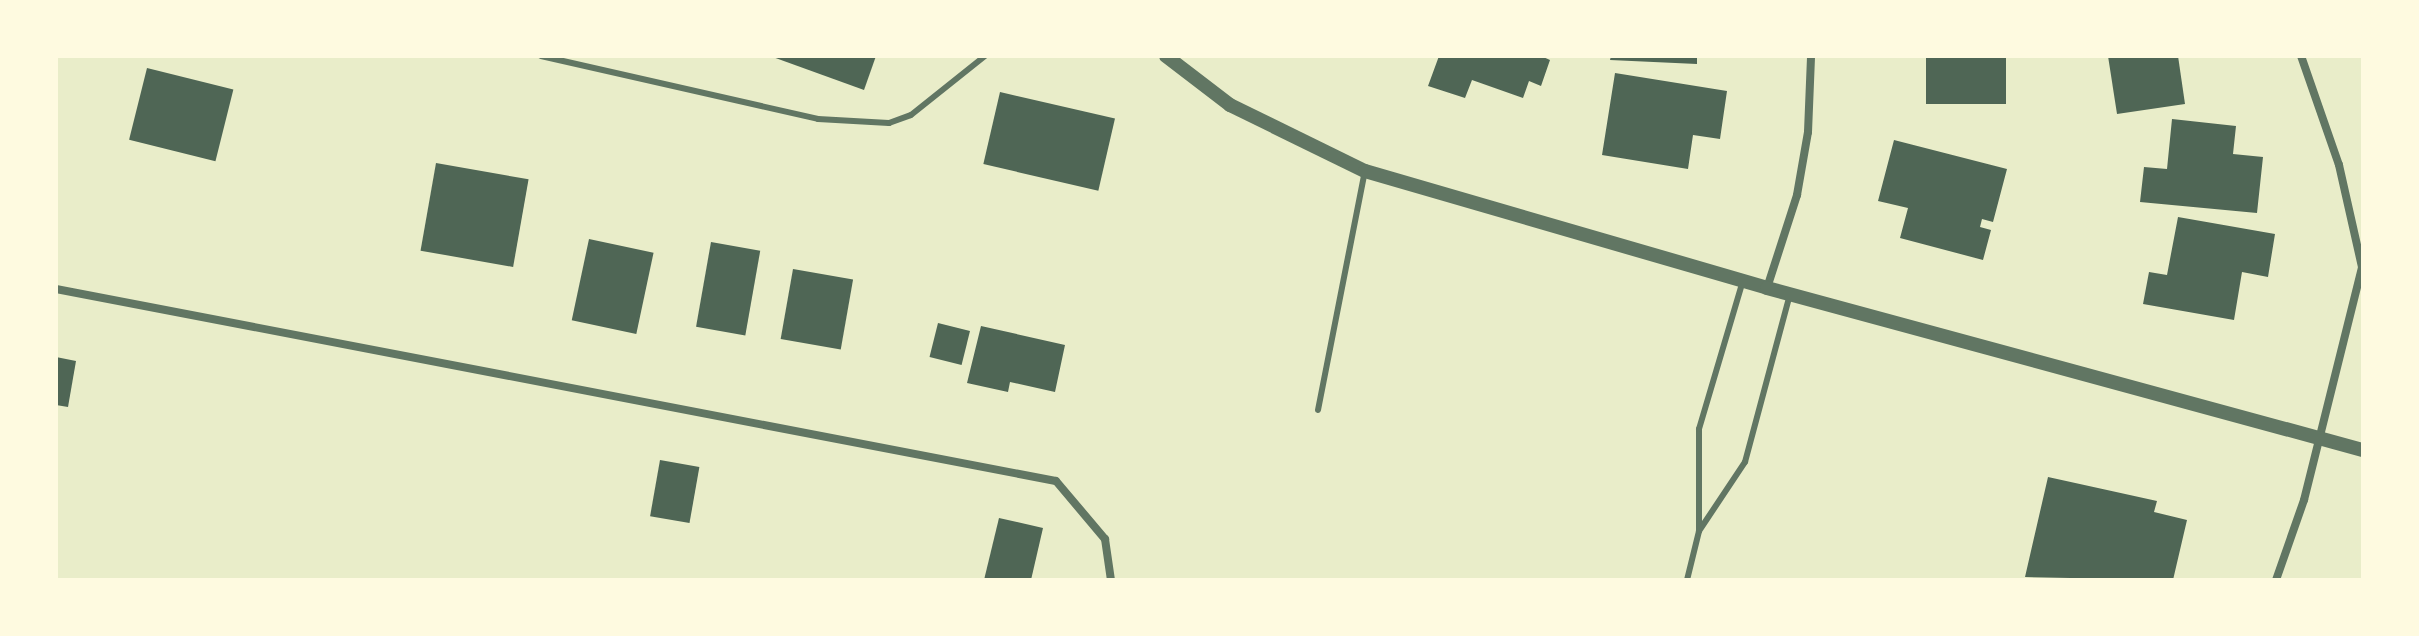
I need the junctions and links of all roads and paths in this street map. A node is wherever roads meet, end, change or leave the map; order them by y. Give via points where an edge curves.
1 (541, 56) edge
2 (985, 56) edge
3 (1166, 56) edge
4 (1811, 56) edge
5 (2301, 56) edge
6 (1365, 171) junction
7 (1743, 280) junction
8 (1767, 288) junction
9 (56, 289) edge
10 (1790, 293) junction
11 (1318, 410) dead end
12 (2320, 437) junction
13 (2363, 450) edge
14 (1699, 531) junction
15 (1111, 580) edge
16 (1687, 580) edge
17 (2276, 580) edge

1 - 2 lane via 818,119 889,123 911,115
3 - 6 street via 1230,105
4 - 8 street via 1808,132 1797,195
5 - 12 street via 2339,165 2362,267
6 - 7 street
6 - 11 lane
7 - 8 street
7 - 14 lane via 1699,429
8 - 10 street
9 - 15 street via 1056,481 1105,539
10 - 12 street
10 - 14 lane via 1745,462
12 - 13 street
12 - 17 street
14 - 16 lane

